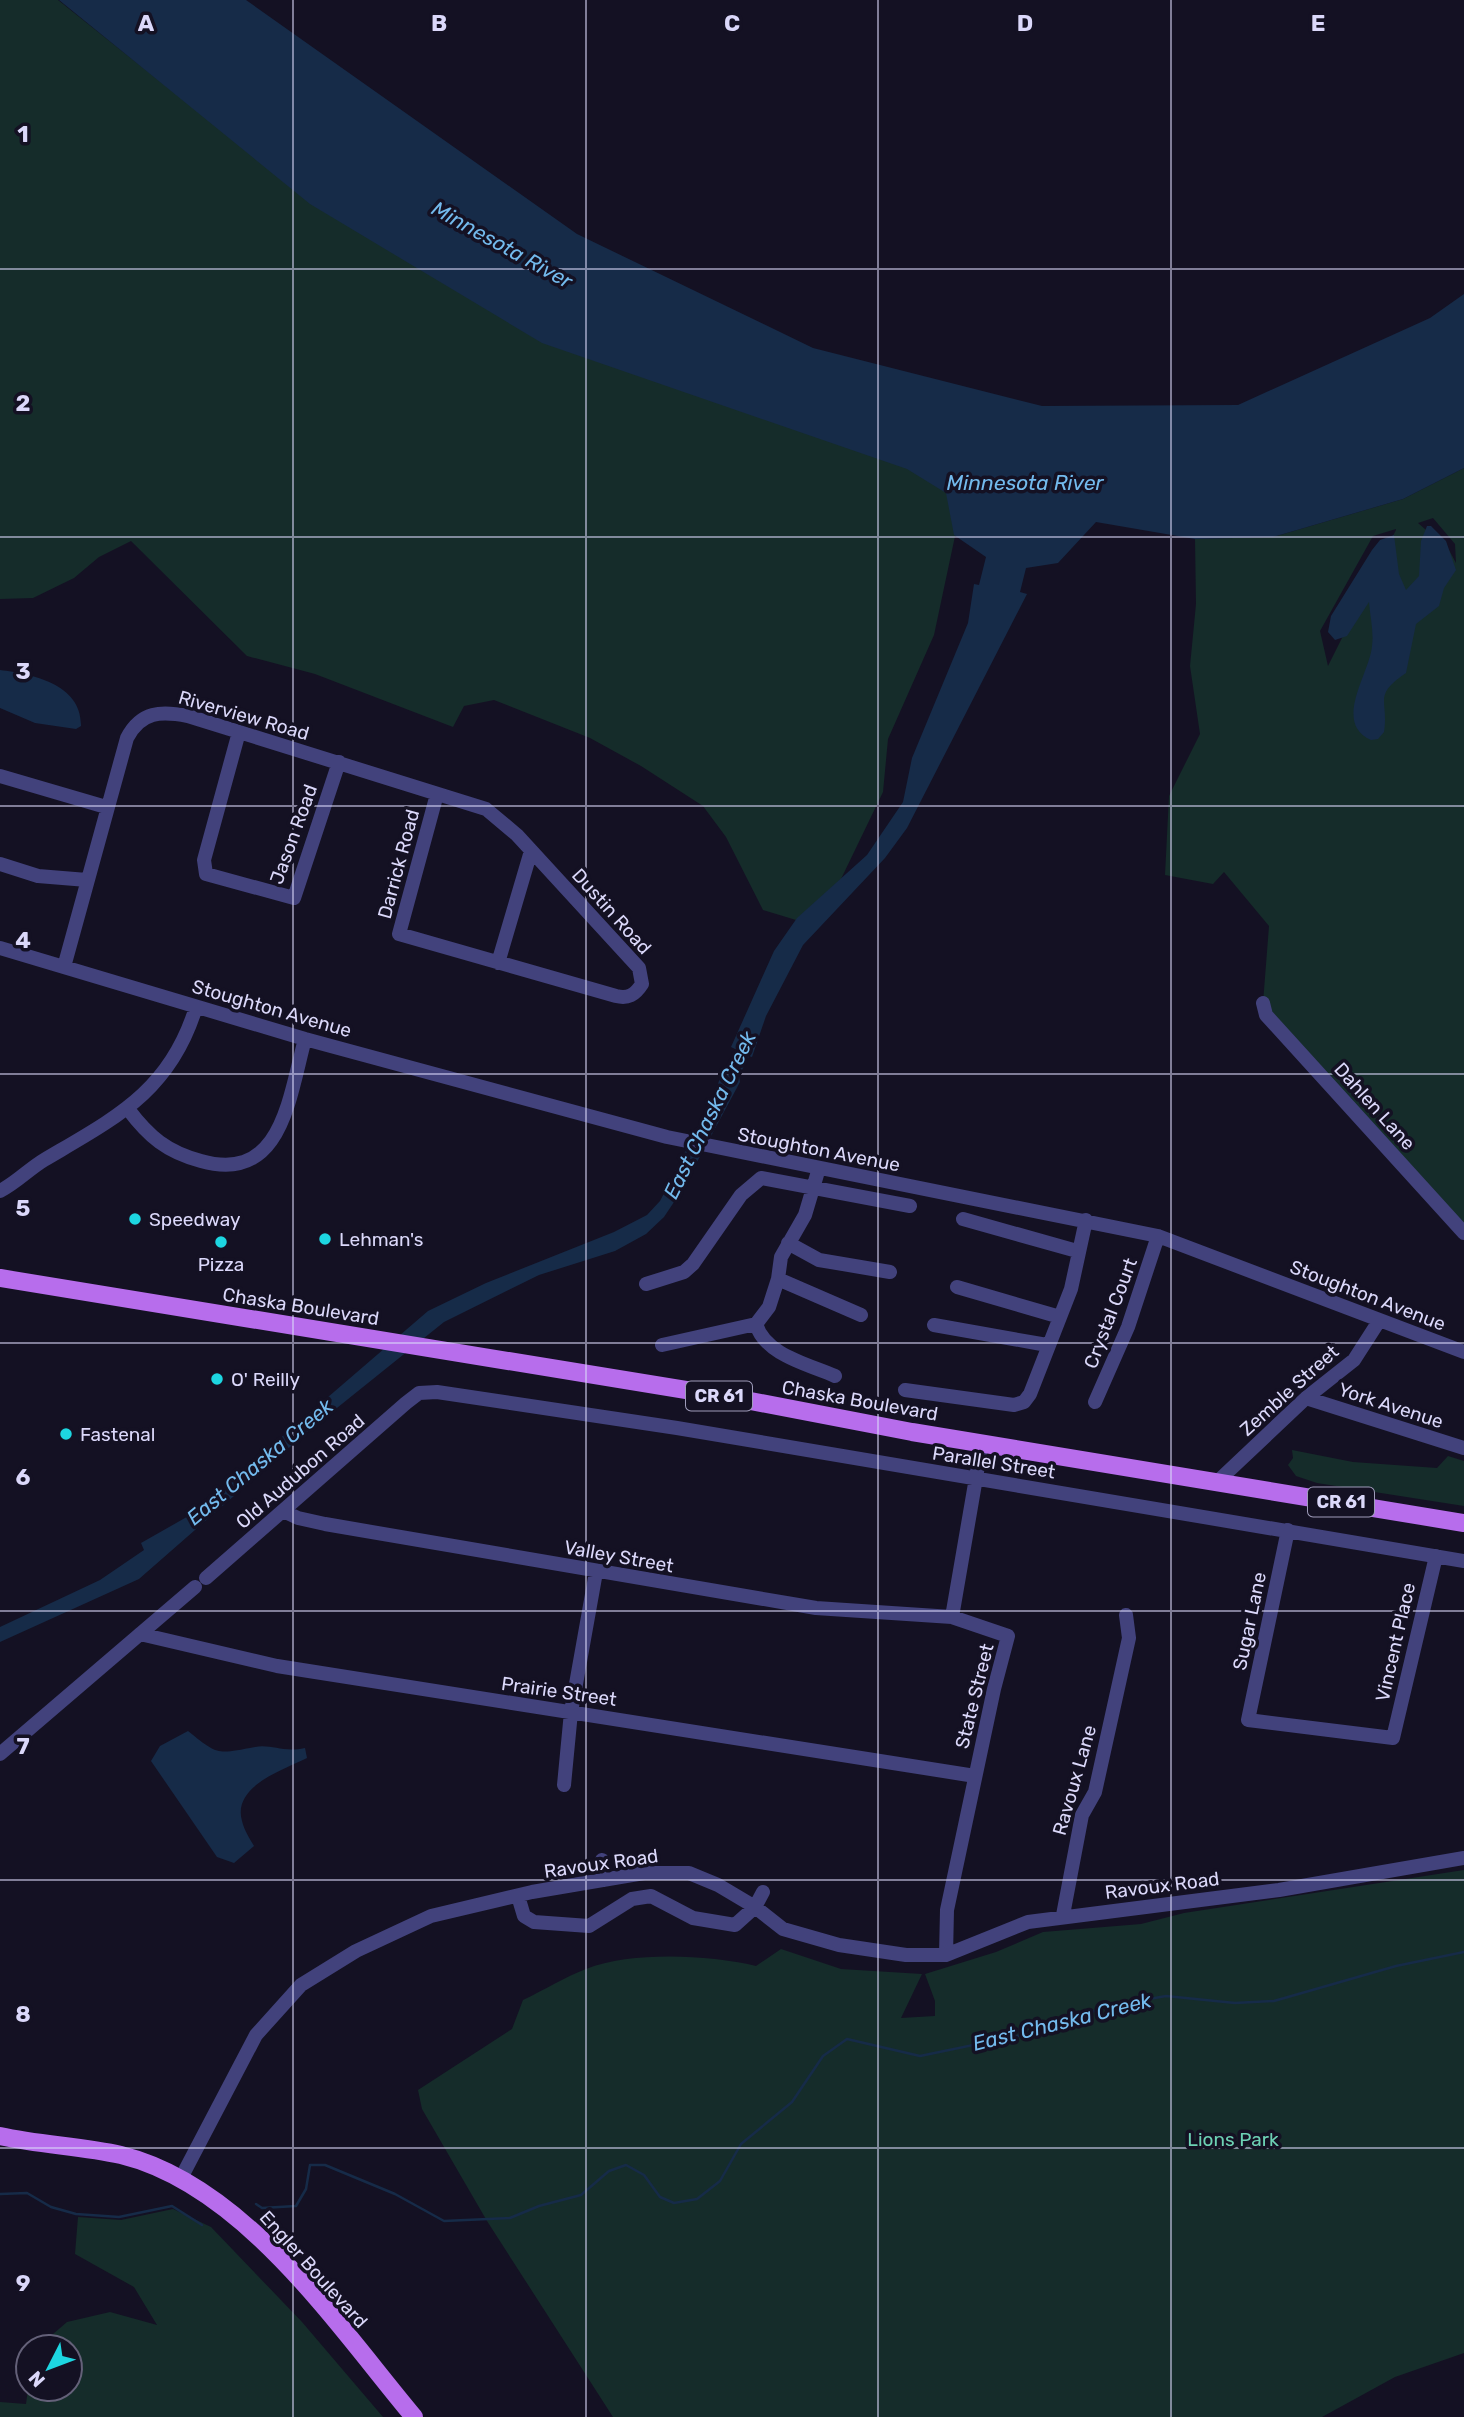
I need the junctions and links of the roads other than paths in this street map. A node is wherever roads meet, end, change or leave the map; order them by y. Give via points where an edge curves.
1 (239, 732) junction
2 (339, 762) junction
3 (0, 776) edge
4 (437, 794) junction
5 (106, 807) junction
6 (531, 851) junction
7 (0, 864) edge
8 (87, 880) junction
9 (0, 948) edge
10 (498, 963) junction
11 (64, 967) junction
12 (1263, 1003) dead end
13 (196, 1007) junction
14 (305, 1039) junction
15 (128, 1109) junction
16 (819, 1168) junction
17 (815, 1189) junction
18 (2, 1193) edge
19 (911, 1206) dead end
20 (964, 1219) dead end
21 (1086, 1220) junction
22 (1464, 1233) edge
23 (1158, 1236) junction
24 (789, 1243) junction
25 (1077, 1251) junction
26 (0, 1268) edge
27 (890, 1272) dead end
28 (0, 1278) edge
29 (778, 1279) junction
30 (646, 1284) dead end
31 (957, 1286) dead end
32 (66, 1289) junction
33 (861, 1315) dead end
34 (1060, 1317) junction
35 (1379, 1321) junction
36 (756, 1324) junction
37 (934, 1325) dead end
38 (662, 1345) dead end
39 (1047, 1345) junction
40 (1464, 1352) edge
41 (835, 1376) dead end
42 (905, 1390) dead end
43 (419, 1393) joint
44 (1306, 1398) junction
45 (1095, 1402) dead end
46 (982, 1443) junction
47 (1464, 1448) edge
48 (976, 1478) junction
49 (1217, 1482) junction
50 (283, 1511) junction
51 (1464, 1523) edge
52 (1288, 1530) junction
53 (1436, 1556) junction
54 (1464, 1561) edge
55 (596, 1572) junction
56 (1126, 1615) dead end
57 (952, 1617) junction
58 (140, 1634) junction
59 (571, 1712) junction
60 (1393, 1738) joint
61 (1, 1753) edge
62 (975, 1776) junction
63 (564, 1785) dead end
64 (1464, 1858) edge
65 (602, 1860) dead end
66 (604, 1880) junction
67 (763, 1892) dead end
68 (518, 1896) junction
69 (755, 1907) junction
70 (1063, 1915) junction
71 (946, 1955) junction
72 (0, 2136) edge
73 (180, 2180) junction
74 (414, 2417) edge

1 - 2 street, Riverview Road
1 - 2 street, Jason Road via 204,860 206,874 294,898
1 - 5 street, Riverview Road via 166,712 146,716 127,738
2 - 4 street, Riverview Road
3 - 5 street
4 - 6 street, Riverview Road via 486,809
4 - 10 street, Darrick Road via 399,934
5 - 8 street, Riverview Road
6 - 10 street
6 - 10 street, Dustin Road via 639,968 642,984 625,998
7 - 8 street via 38,876
8 - 11 street, Riverview Road
9 - 11 street, Stoughton Avenue
11 - 13 street, Stoughton Avenue
12 - 22 street, Dahlen Lane via 1265,1015
13 - 14 street, Stoughton Avenue
13 - 15 street via 173,1059
14 - 15 street via 272,1142 244,1164 223,1166 172,1152 156,1142
14 - 16 street, Stoughton Avenue via 667,1137
15 - 18 street via 39,1163
16 - 17 street
16 - 21 street, Stoughton Avenue
17 - 19 street
17 - 24 street
17 - 30 street via 761,1178 740,1195 693,1264 684,1272
20 - 25 street
21 - 23 street, Stoughton Avenue
21 - 25 street
23 - 35 street, Stoughton Avenue
23 - 45 street, Crystal Court via 1128,1327
24 - 27 street via 819,1260
24 - 29 street
25 - 34 street via 1071,1289
26 - 32 main road
28 - 32 main road, Chaska Boulevard / CR 61
29 - 33 street
29 - 36 street via 769,1307
31 - 34 street
32 - 46 main road, Chaska Boulevard / CR 61
34 - 39 street
35 - 40 street, Stoughton Avenue
35 - 44 street, Zemble Street via 1354,1360
36 - 38 street
36 - 41 street via 767,1343
37 - 39 street
39 - 42 street via 1024,1402 1014,1405
43 - 48 street, Parallel Street via 517,1404
43 - 50 street, Old Audubon Road
44 - 47 street, York Avenue
44 - 49 street, Zemble Street
46 - 48 street
46 - 49 main road, Chaska Boulevard / CR 61
48 - 52 street, Parallel Street
48 - 57 street
49 - 51 main road, Chaska Boulevard / CR 61
50 - 55 street, Valley Street via 324,1524
50 - 58 street, Old Audubon Road
52 - 53 street, Parallel Street
52 - 60 street, Sugar Lane via 1248,1720
53 - 54 street, Parallel Street
53 - 60 street, Vincent Place
55 - 57 street, Valley Street via 817,1608
55 - 59 street
56 - 70 street, Ravoux Lane via 1129,1638 1096,1792 1082,1815
57 - 62 street, State Street via 1008,1636
58 - 59 street, Prairie Street via 277,1666
58 - 61 street, Old Audubon Road
59 - 62 street, Prairie Street
59 - 63 street
62 - 71 street, State Street via 947,1910
64 - 70 street, Ravoux Road via 1279,1889
65 - 66 street
66 - 68 street, Ravoux Road
66 - 69 street, Ravoux Road via 644,1873 689,1873
67 - 69 street
68 - 69 street via 524,1916 534,1922 569,1926 589,1926 632,1899 651,1896 693,1918 735,1924
68 - 73 street, Ravoux Road via 431,1916 356,1951 301,1985 256,2035
69 - 71 street, Ravoux Road via 783,1929 839,1945 906,1955
70 - 71 street, Ravoux Road via 1028,1922
72 - 73 main road, Engler Boulevard via 122,2155
73 - 74 main road, Engler Boulevard via 235,2214 285,2264

